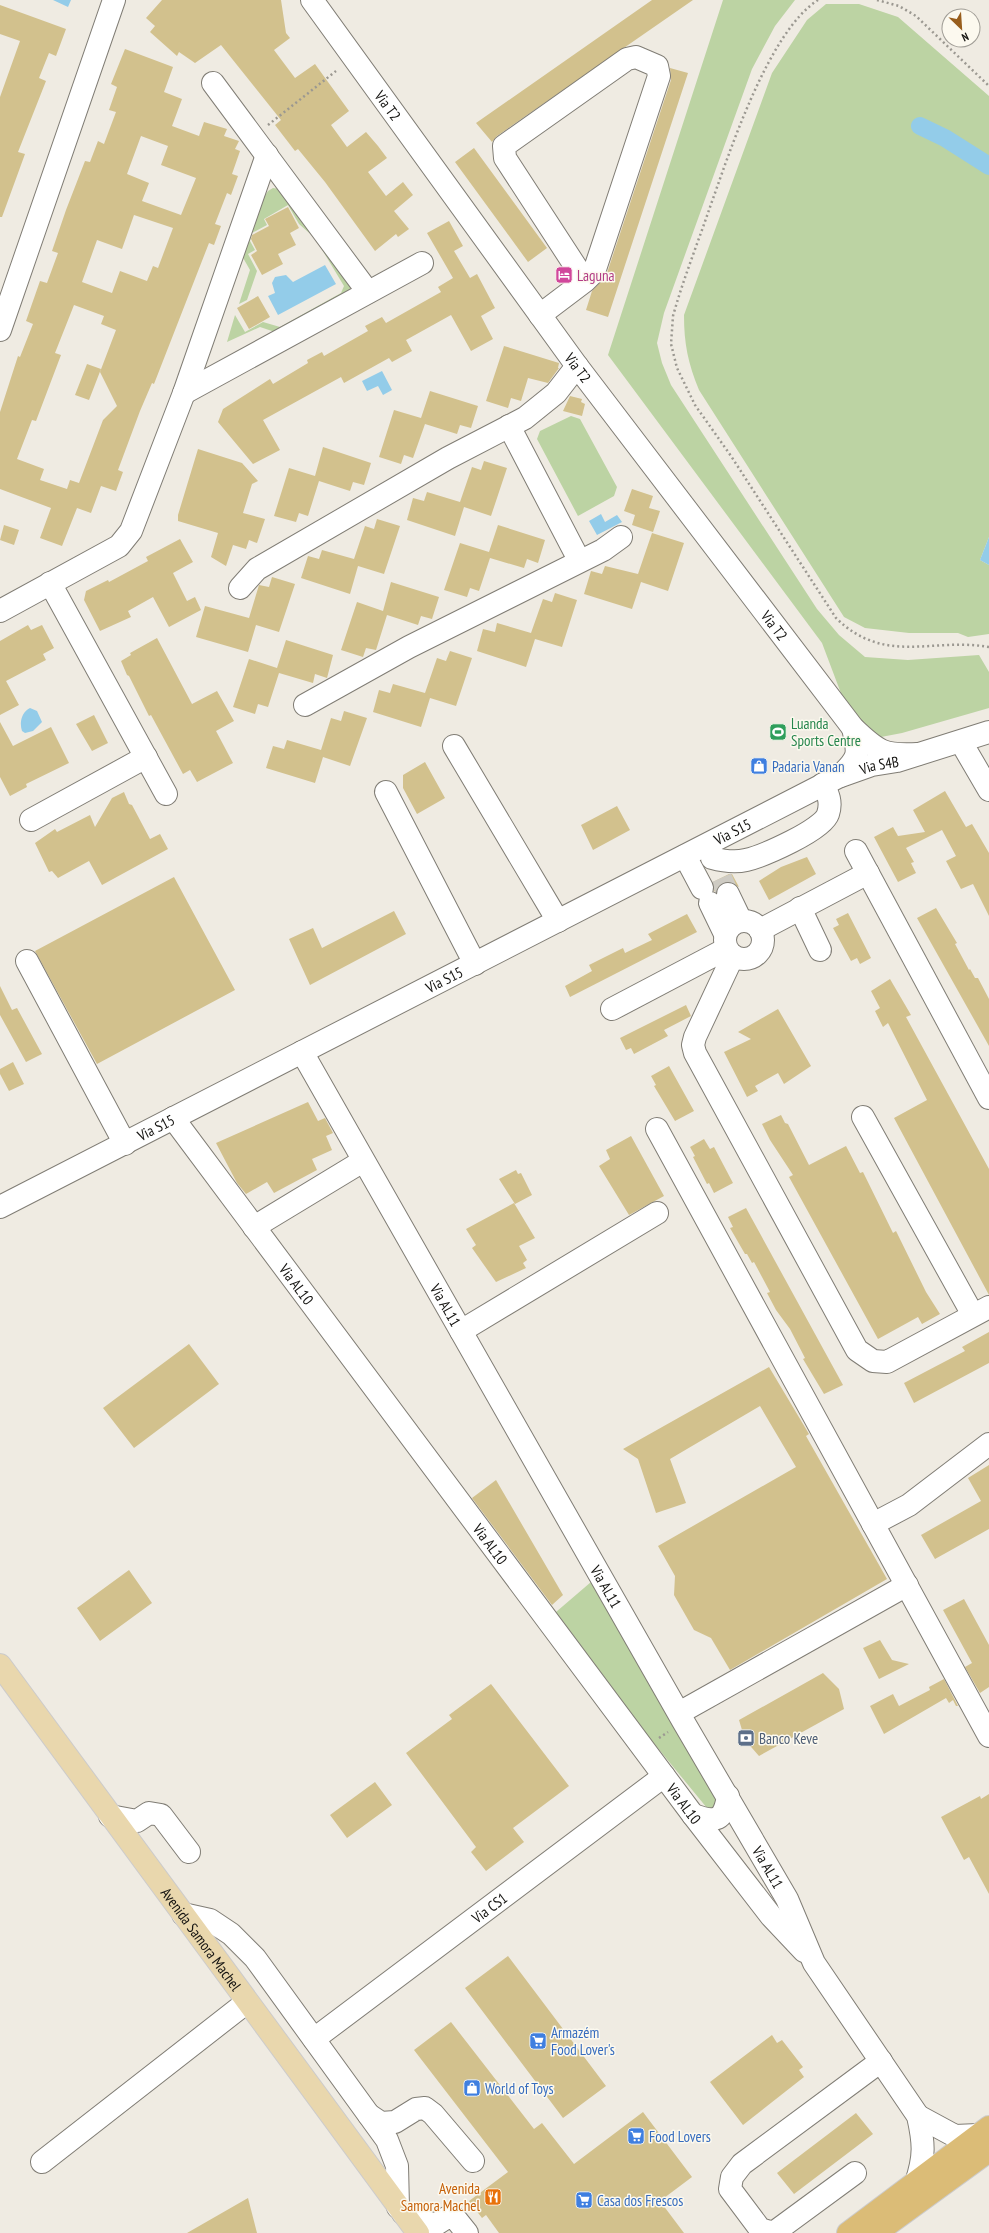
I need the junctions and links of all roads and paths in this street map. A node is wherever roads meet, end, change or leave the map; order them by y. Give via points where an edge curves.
1 (114, 0) edge
2 (818, 0) edge
3 (877, 0) edge
4 (312, 1) edge
5 (336, 71) dead end
6 (213, 83) dead end
7 (989, 86) edge
8 (254, 137) junction
9 (267, 155) junction
10 (422, 263) dead end
11 (585, 281) junction
12 (368, 292) junction
13 (540, 315) junction
14 (0, 330) edge
15 (577, 366) junction
16 (184, 393) junction
17 (509, 426) junction
18 (621, 537) dead end
19 (579, 560) junction
20 (50, 583) junction
21 (240, 588) dead end
22 (0, 611) edge
23 (989, 647) edge
24 (304, 705) dead end
25 (853, 728) junction
26 (989, 732) edge
27 (961, 742) junction
28 (454, 746) dead end
29 (918, 754) junction
30 (146, 757) junction
31 (831, 780) junction
32 (989, 790) edge
33 (386, 792) dead end
34 (166, 794) dead end
35 (31, 820) dead end
36 (856, 851) dead end
37 (709, 852) junction
38 (685, 856) junction
39 (868, 873) junction
40 (715, 891) junction
41 (800, 908) junction
42 (558, 921) junction
43 (737, 938) junction
44 (820, 950) dead end
45 (27, 961) dead end
46 (475, 964) junction
47 (612, 1008) dead end
48 (302, 1052) junction
49 (989, 1098) edge
50 (863, 1117) dead end
51 (173, 1118) junction
52 (657, 1129) dead end
53 (125, 1144) junction
54 (363, 1161) junction
55 (0, 1207) edge
56 (657, 1213) dead end
57 (254, 1227) junction
58 (981, 1311) edge
59 (461, 1331) junction
60 (989, 1444) edge
61 (873, 1524) junction
62 (907, 1585) junction
63 (0, 1665) edge
64 (681, 1717) junction
65 (989, 1736) edge
66 (644, 1749) junction
67 (664, 1776) junction
68 (728, 1796) junction
69 (693, 1815) junction
70 (110, 1816) junction
71 (189, 1852) dead end
72 (183, 1914) junction
73 (814, 1963) junction
74 (247, 2002) junction
75 (314, 2039) junction
76 (881, 2061) junction
77 (369, 2115) junction
78 (918, 2116) junction
79 (985, 2138) edge
80 (42, 2162) dead end
81 (473, 2162) dead end
82 (855, 2173) dead end
83 (916, 2183) junction
84 (400, 2210) junction
85 (418, 2233) edge
86 (467, 2233) edge
87 (848, 2233) edge
88 (876, 2233) edge

1 - 14 street
2 - 23 path via 805,8 783,38 760,80 734,140 673,316 671,344 677,368 695,405 836,618 850,632 872,642 895,646
3 - 7 path via 899,6 916,16
4 - 13 street, Via T2
5 - 8 path
6 - 8 street
8 - 9 street
9 - 12 street
9 - 16 street
10 - 12 street
11 - 11 street via 594,272 659,76 657,66 636,57 627,59 504,146 504,158
11 - 13 street
12 - 16 street
13 - 15 street, Via T2
15 - 17 street via 545,403
15 - 25 street, Via T2
16 - 20 street via 141,507 126,538 119,546
17 - 19 street
17 - 21 street via 448,458 257,569
18 - 19 street via 603,550
19 - 24 street via 409,646
20 - 22 street
20 - 30 street
25 - 29 street, Via S4B via 880,751 894,755
25 - 31 street, Via S15 via 858,751 852,765
26 - 27 street, Via S4B
27 - 29 street, Via S4B
27 - 32 street
28 - 42 street
29 - 31 street, Via S4B via 872,765
30 - 34 street
30 - 35 street
31 - 37 street, Via S15
31 - 37 street via 828,815 820,825 774,850 745,860 725,862
33 - 46 street
36 - 39 street
37 - 38 street, Via S15
37 - 40 street
38 - 40 street
38 - 42 street, Via S15
39 - 41 street
39 - 49 street
40 - 43 street
41 - 43 street
41 - 44 street
42 - 46 street, Via S15
43 - 47 street
43 - 58 street via 693,1045 695,1053 857,1350 873,1361 887,1362
45 - 53 street
46 - 48 street, Via S15
48 - 51 street, Via S15
48 - 54 street, Via AL11
50 - 58 street
51 - 53 street, Via S15
51 - 57 street, Via AL10
52 - 61 street
53 - 55 street, Via S15
54 - 57 street
54 - 59 street, Via AL11
56 - 59 street
57 - 66 street, Via AL10
59 - 64 street, Via AL11
60 - 61 street via 909,1505
61 - 62 street
62 - 64 street
62 - 65 street
63 - 70 main road, Avenida Samora Machel
64 - 66 path
64 - 68 street, Via AL11
66 - 67 street, Via AL10
67 - 69 street, Via AL10
67 - 75 street, Via CS1
68 - 69 street via 726,1809 720,1817 707,1820
68 - 73 street, Via AL11 via 787,1899
69 - 73 street, Via AL10 via 771,1916
70 - 71 street via 138,1821 149,1813 161,1815
70 - 72 main road, Avenida Samora Machel
72 - 74 main road, Avenida Samora Machel
72 - 75 street via 210,1920 230,1934 255,1958
73 - 76 street, Via AL11
74 - 80 street
74 - 84 main road, Avenida Samora Machel
75 - 77 street
76 - 78 street, Via AL11
76 - 82 street via 742,2164 732,2177 730,2189 760,2228 770,2232 776,2231
77 - 81 street via 381,2123 395,2122 416,2109 425,2108
77 - 84 street via 387,2140 397,2166
78 - 79 street, Via AL11 via 955,2136
78 - 83 street, Via AL11 via 923,2139 923,2162
79 - 83 highway
79 - 88 highway
83 - 87 highway
84 - 85 main road, Avenida Samora Machel
84 - 86 street via 435,2224 446,2218 455,2218

